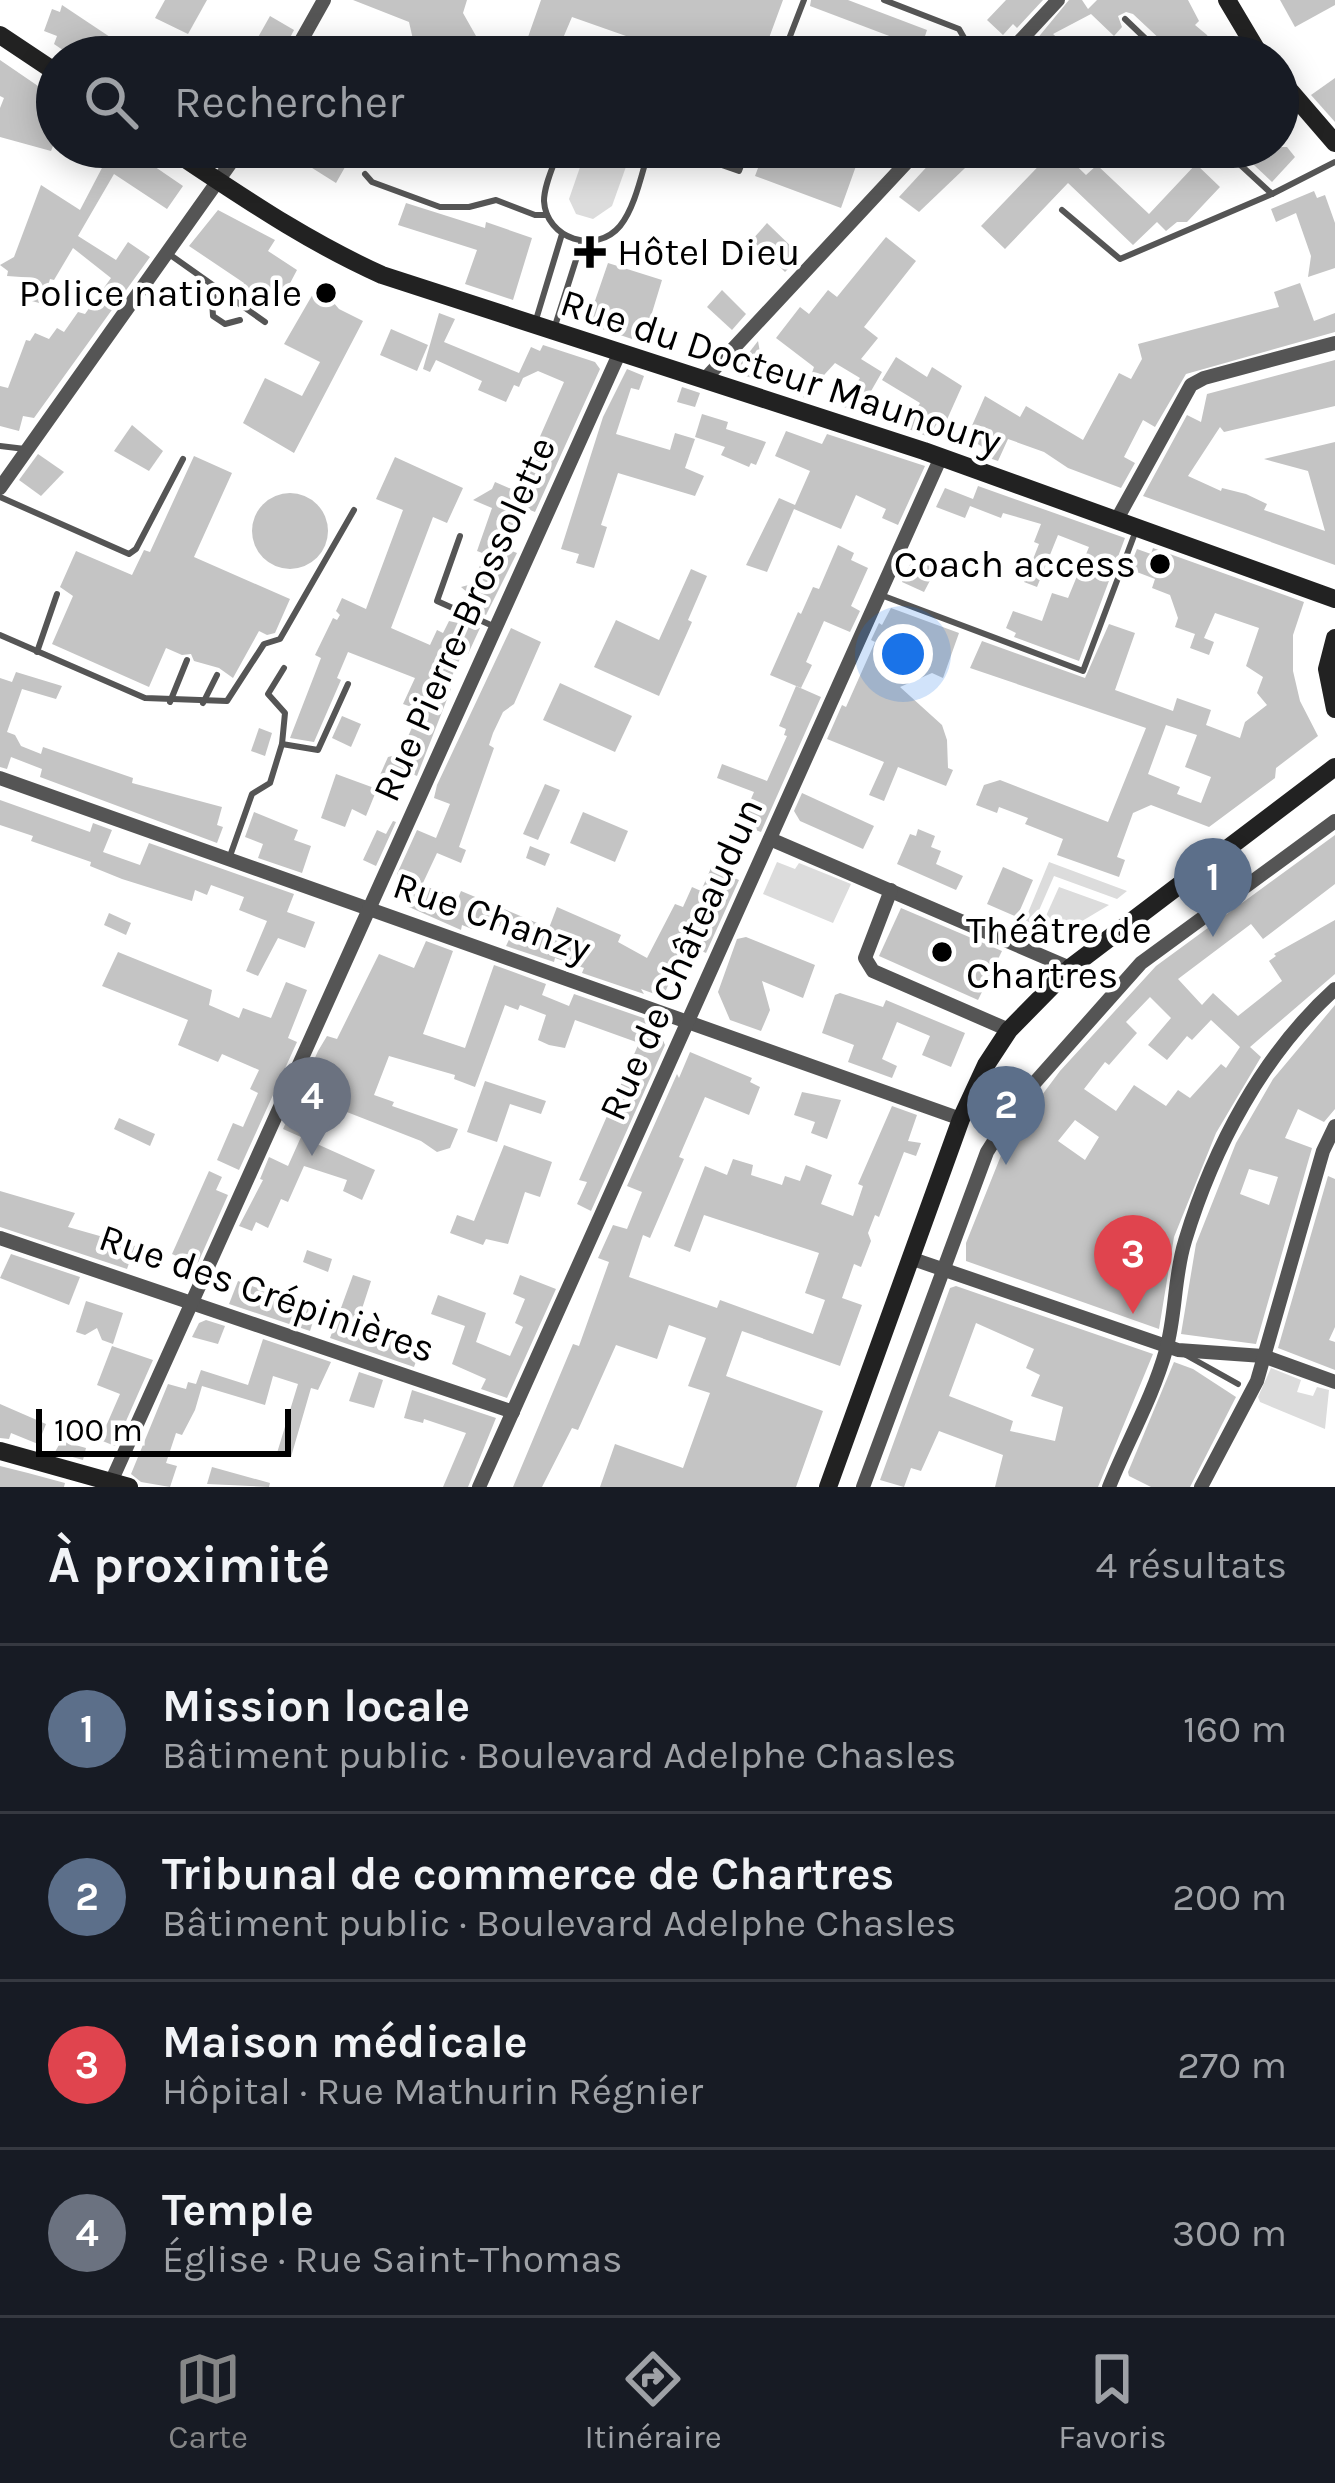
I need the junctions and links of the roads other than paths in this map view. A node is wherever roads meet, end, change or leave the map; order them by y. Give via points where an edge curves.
1 (324, 0) edge
2 (804, 0) edge
3 (884, 0) edge
4 (1058, 0) edge
5 (1227, 0) edge
6 (1125, 19) dead end
7 (0, 35) edge
8 (304, 36) edge
9 (790, 36) edge
10 (963, 36) edge
11 (1025, 36) edge
12 (1143, 36) edge
13 (1248, 36) edge
14 (36, 59) edge
15 (1299, 101) edge
16 (1335, 143) edge
17 (1335, 162) edge
18 (197, 168) edge
19 (228, 168) edge
20 (553, 168) edge
21 (642, 168) edge
22 (901, 168) edge
23 (1243, 168) edge
24 (365, 174) dead end
25 (218, 183) junction
26 (1272, 194) junction
27 (1062, 210) dead end
28 (548, 215) junction
29 (562, 234) junction
30 (582, 241) junction
31 (169, 254) junction
32 (218, 290) junction
33 (240, 320) dead end
34 (265, 322) dead end
35 (543, 329) junction
36 (1335, 343) edge
37 (619, 354) junction
38 (704, 380) junction
39 (0, 446) edge
40 (25, 449) junction
41 (941, 458) junction
42 (183, 459) dead end
43 (0, 492) edge
44 (354, 510) dead end
45 (1116, 521) junction
46 (1137, 529) junction
47 (460, 536) dead end
48 (58, 594) dead end
49 (881, 595) junction
50 (1335, 599) edge
51 (496, 627) junction
52 (0, 635) edge
53 (1335, 638) edge
54 (37, 652) junction
55 (187, 661) dead end
56 (284, 668) dead end
57 (1331, 670) edge
58 (217, 675) dead end
59 (348, 684) dead end
60 (170, 702) junction
61 (203, 703) junction
62 (1335, 709) edge
63 (282, 744) junction
64 (1335, 766) edge
65 (0, 778) edge
66 (1335, 821) edge
67 (770, 839) junction
68 (229, 860) junction
69 (891, 890) junction
70 (370, 910) junction
71 (1070, 968) junction
72 (1335, 990) edge
73 (690, 1022) junction
74 (1009, 1030) junction
75 (961, 1119) junction
76 (1335, 1126) edge
77 (0, 1238) edge
78 (910, 1258) junction
79 (946, 1270) junction
80 (193, 1300) junction
81 (1173, 1347) junction
82 (1263, 1356) junction
83 (1335, 1382) edge
84 (1238, 1384) dead end
85 (513, 1412) junction
86 (0, 1451) edge
87 (120, 1485) edge
88 (478, 1487) edge
89 (828, 1487) edge
90 (863, 1487) edge
91 (1111, 1487) edge
92 (1201, 1487) edge

1 - 8 street
2 - 9 lane
3 - 10 lane
4 - 11 street
5 - 13 main road
6 - 12 lane
7 - 14 main road
15 - 16 main road
17 - 26 lane
18 - 25 main road, Rue du Docteur Maunoury
19 - 25 street
20 - 28 lane via 544,195
21 - 30 lane via 623,222 608,236
22 - 38 street
23 - 26 lane
24 - 28 lane via 440,207 486,199
25 - 31 street
25 - 35 main road, Rue du Docteur Maunoury via 318,246 382,275
26 - 27 lane via 1120,259
28 - 29 lane
29 - 30 lane
29 - 35 lane
30 - 35 lane
31 - 32 lane
31 - 40 street
32 - 33 lane via 213,316 225,324
32 - 34 lane
35 - 37 main road, Rue du Docteur Maunoury
36 - 45 street via 1191,385
37 - 38 main road, Rue du Docteur Maunoury
37 - 51 street, Rue Pierre-Brossolette
38 - 41 main road, Rue du Docteur Maunoury
39 - 40 lane
40 - 43 street
41 - 45 main road, Rue du Docteur Maunoury
41 - 49 street, Rue de Châteaudun
42 - 43 lane via 129,554
44 - 61 lane via 280,639 264,644 226,701
45 - 46 main road, Rue du Docteur Maunoury
46 - 49 lane via 1083,670
46 - 50 main road, Rue du Docteur Maunoury
47 - 51 lane via 437,602
48 - 54 lane
49 - 67 street, Rue de Châteaudun
51 - 70 street, Rue Pierre-Brossolette
52 - 54 lane
53 - 57 main road
54 - 60 lane
55 - 60 lane
56 - 63 lane via 268,694 285,713
57 - 62 main road
58 - 61 lane
59 - 63 lane via 318,750
60 - 61 lane
63 - 68 lane via 270,783 252,794
64 - 71 main road
65 - 68 street, Rue Chanzy
66 - 79 street via 1141,963 1078,1031 997,1135
67 - 69 street
67 - 73 street, Rue de Châteaudun
68 - 70 street, Rue Chanzy
69 - 71 street
69 - 74 street via 865,958 873,971
70 - 73 street, Rue Chanzy
70 - 80 street, Rue Pierre-Brossolette
71 - 74 main road
72 - 81 street via 1283,1046 1225,1141 1185,1241
73 - 75 street, Rue Chanzy
73 - 85 street, Rue de Châteaudun
74 - 75 main road
75 - 78 main road
76 - 82 street
77 - 80 street, Rue des Crépinières
78 - 79 street
78 - 89 main road
79 - 81 street
79 - 90 street
80 - 85 street, Rue des Crépinières
80 - 87 street, Rue Pierre-Brossolette
81 - 82 street
81 - 84 lane
81 - 91 street
82 - 83 street
82 - 92 street
85 - 88 street, Rue de Châteaudun
86 - 87 main road

